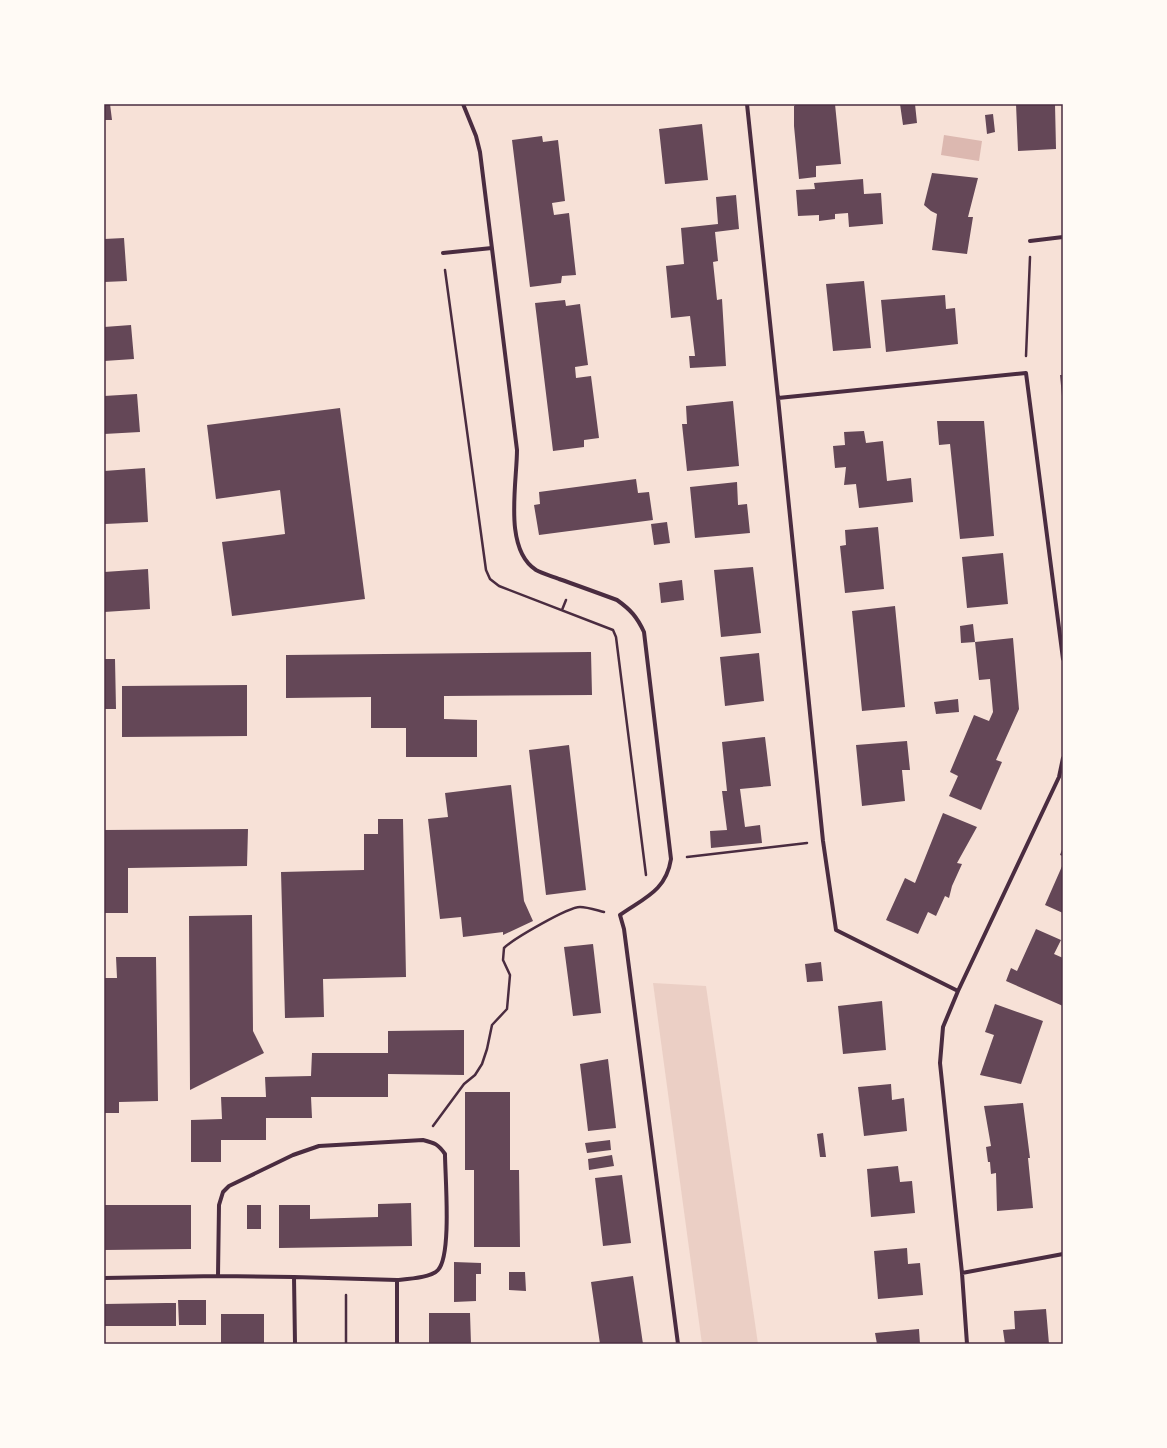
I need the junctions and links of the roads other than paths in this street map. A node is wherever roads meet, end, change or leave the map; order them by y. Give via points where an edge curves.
1 (463, 104) edge
2 (747, 104) edge
3 (1063, 237) edge
4 (1030, 240) road end
5 (492, 248) junction
6 (443, 253) dead end
7 (778, 398) junction
8 (1063, 660) edge
9 (1063, 758) edge
10 (1061, 777) edge
11 (958, 991) junction
12 (1063, 1254) edge
13 (962, 1273) junction
14 (218, 1276) junction
15 (294, 1277) junction
16 (104, 1278) edge
17 (397, 1280) junction
18 (295, 1344) edge
19 (397, 1344) edge
20 (678, 1344) edge
21 (967, 1344) edge

1 - 5 street via 480,152
2 - 7 street
3 - 4 street
5 - 6 street
5 - 20 street via 517,450 514,495 518,548 536,570 617,600 638,618 644,632 671,859 667,876 656,890 620,915 625,936
7 - 8 street via 1026,373
7 - 11 street via 823,841 836,930
9 - 10 street
10 - 11 street
11 - 13 street via 943,1027 940,1063
12 - 13 street
13 - 21 street
14 - 15 street
14 - 16 street
14 - 17 street via 219,1205 223,1192 229,1186 293,1155 319,1146 423,1140 439,1146 445,1154 444,1258 438,1270 424,1277
15 - 17 street
15 - 18 street
17 - 19 street

